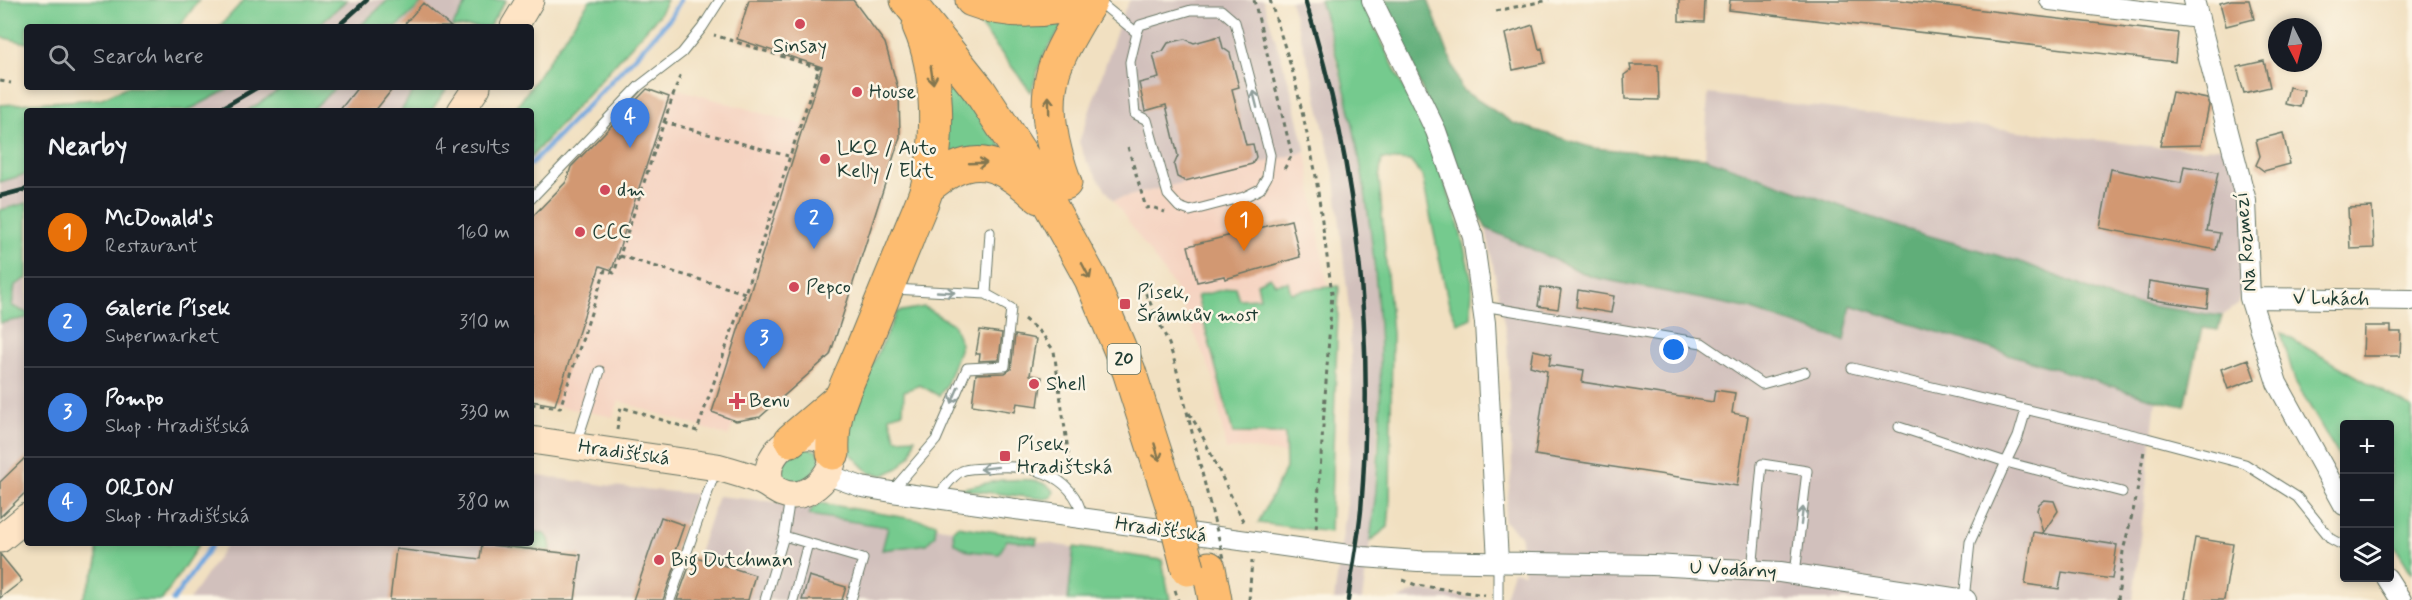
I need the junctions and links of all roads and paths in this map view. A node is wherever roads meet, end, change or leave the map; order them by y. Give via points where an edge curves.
1 (530, 0) edge
2 (720, 0) edge
3 (907, 0) edge
4 (931, 0) edge
5 (972, 0) edge
6 (1084, 0) edge
7 (1090, 0) edge
8 (1096, 0) edge
9 (1254, 0) edge
10 (1270, 0) edge
11 (1372, 0) edge
12 (1549, 0) edge
13 (2050, 0) edge
14 (2196, 9) edge
15 (1496, 11) dead end
16 (516, 24) edge
17 (702, 28) junction
18 (1137, 33) junction
19 (681, 72) dead end
20 (0, 81) edge
21 (11, 83) dead end
22 (475, 90) edge
23 (463, 108) edge
24 (664, 122) junction
25 (1128, 147) dead end
26 (789, 156) junction
27 (1283, 171) dead end
28 (1065, 183) junction
29 (927, 188) junction
30 (534, 196) edge
31 (1172, 215) dead end
32 (1059, 219) junction
33 (990, 232) dead end
34 (620, 256) junction
35 (1142, 285) dead end
36 (887, 289) junction
37 (745, 293) junction
38 (986, 294) junction
39 (2250, 298) junction
40 (2412, 300) edge
41 (1483, 306) junction
42 (1011, 308) junction
43 (1852, 368) dead end
44 (600, 371) dead end
45 (1805, 372) dead end
46 (840, 399) junction
47 (534, 404) edge
48 (2026, 410) junction
49 (1187, 411) junction
50 (1899, 427) dead end
51 (617, 430) dead end
52 (2147, 438) junction
53 (534, 440) edge
54 (786, 444) junction
55 (576, 447) junction
56 (2006, 462) junction
57 (830, 464) junction
58 (717, 467) junction
59 (1063, 483) junction
60 (782, 491) junction
61 (892, 492) junction
62 (2122, 492) dead end
63 (2340, 498) edge
64 (935, 499) junction
65 (1192, 504) junction
66 (24, 520) edge
67 (1084, 520) junction
68 (784, 536) junction
69 (0, 539) edge
70 (808, 543) junction
71 (1253, 543) junction
72 (2340, 544) edge
73 (1315, 551) junction
74 (1498, 561) junction
75 (1752, 571) junction
76 (1795, 574) junction
77 (1204, 575) edge
78 (1397, 577) dead end
79 (2390, 582) edge
80 (1498, 599) edge
81 (670, 600) edge
82 (765, 600) edge
83 (793, 600) edge
84 (851, 600) edge
85 (1215, 600) edge
86 (1249, 600) edge
87 (1965, 600) edge
88 (2118, 600) edge
89 (2401, 600) edge

1 - 16 street
2 - 17 lane
3 -> 29 highway via 933,75 935,132
3 - 32 highway, 20 via 979,90
4 - 28 highway, 20 via 996,79
5 - 6 highway via 999,8 1032,10
28 -> 7 highway via 1053,141 1049,88 1055,67
8 - 18 lane
9 - 27 path via 1292,155
10 - 73 path via 1294,76 1315,170 1332,293
11 - 41 street via 1436,131 1473,237
12 - 15 path
13 - 14 street
14 - 39 street, Na Rozmezí via 2246,201
17 - 26 path via 819,68
17 - 30 lane via 682,53 639,86
18 -> 18 lane via 1130,62 1135,114 1147,120 1168,195 1179,207 1190,211 1260,189 1267,177 1270,155 1235,22 1221,10 1191,10 1140,25
19 - 24 path
20 - 21 path
22 - 23 street
24 - 26 path
24 - 34 path
25 - 31 path via 1146,208
26 - 37 path
28 - 65 highway, 20 via 1134,326 1178,443
29 -> 32 highway via 960,165 988,163 1023,182
29 - 36 highway
32 -> 65 highway, 20
33 - 38 lane
34 - 37 path
34 - 47 path via 614,273 605,270 560,408
35 - 49 path via 1169,344
36 -> 38 lane
36 - 46 highway
37 - 51 path via 697,431 621,407
38 - 42 lane
39 - 40 street, V Lukách
39 - 63 street, Na Rozmezí via 2277,383
41 - 45 lane via 1702,343 1762,384
41 - 74 street
42 - 59 path via 1042,334 1054,351 1070,465
42 -> 61 lane via 1005,366 967,368 936,440
43 - 48 lane
44 - 55 lane
46 - 54 highway
46 - 57 highway
48 - 52 lane
48 - 56 lane
49 - 65 path
49 - 71 path
50 - 56 lane
52 - 72 lane via 2245,464 2297,496 2331,539
52 - 88 path via 2123,551
53 - 55 street, Hradišťská
54 - 57 street, Hradišťská via 805,436 817,437 826,442
54 - 58 street, Hradišťská via 749,460
54 - 60 street via 768,469 768,478
55 - 58 street, Hradišťská
56 - 62 lane
56 - 87 lane via 1970,542
57 - 60 street via 812,490
57 - 61 street, Hradišťská via 862,488
58 - 60 street, Hradišťská
58 - 81 lane
59 -> 64 lane via 1027,467 981,468 961,471
59 - 67 lane via 1078,501
60 - 68 lane
61 - 64 street, Hradišťská
64 - 67 street, Hradišťská
65 - 77 highway, 20
65 - 77 path, bridge
66 - 69 street
67 - 71 street, Hradišťská
68 - 70 lane
68 - 82 lane
70 - 83 lane
70 - 84 lane via 863,559
71 - 73 street, Hradišťská
71 - 86 path
73 - 74 street, Hradišťská via 1418,561
74 - 75 street, U Vodárny
74 - 80 lane
75 - 76 street, U Vodárny
76 -> 75 lane via 1807,471 1762,464
76 - 87 street, U Vodárny
77 - 85 highway, 20
78 - 80 path via 1416,585
79 - 89 street

